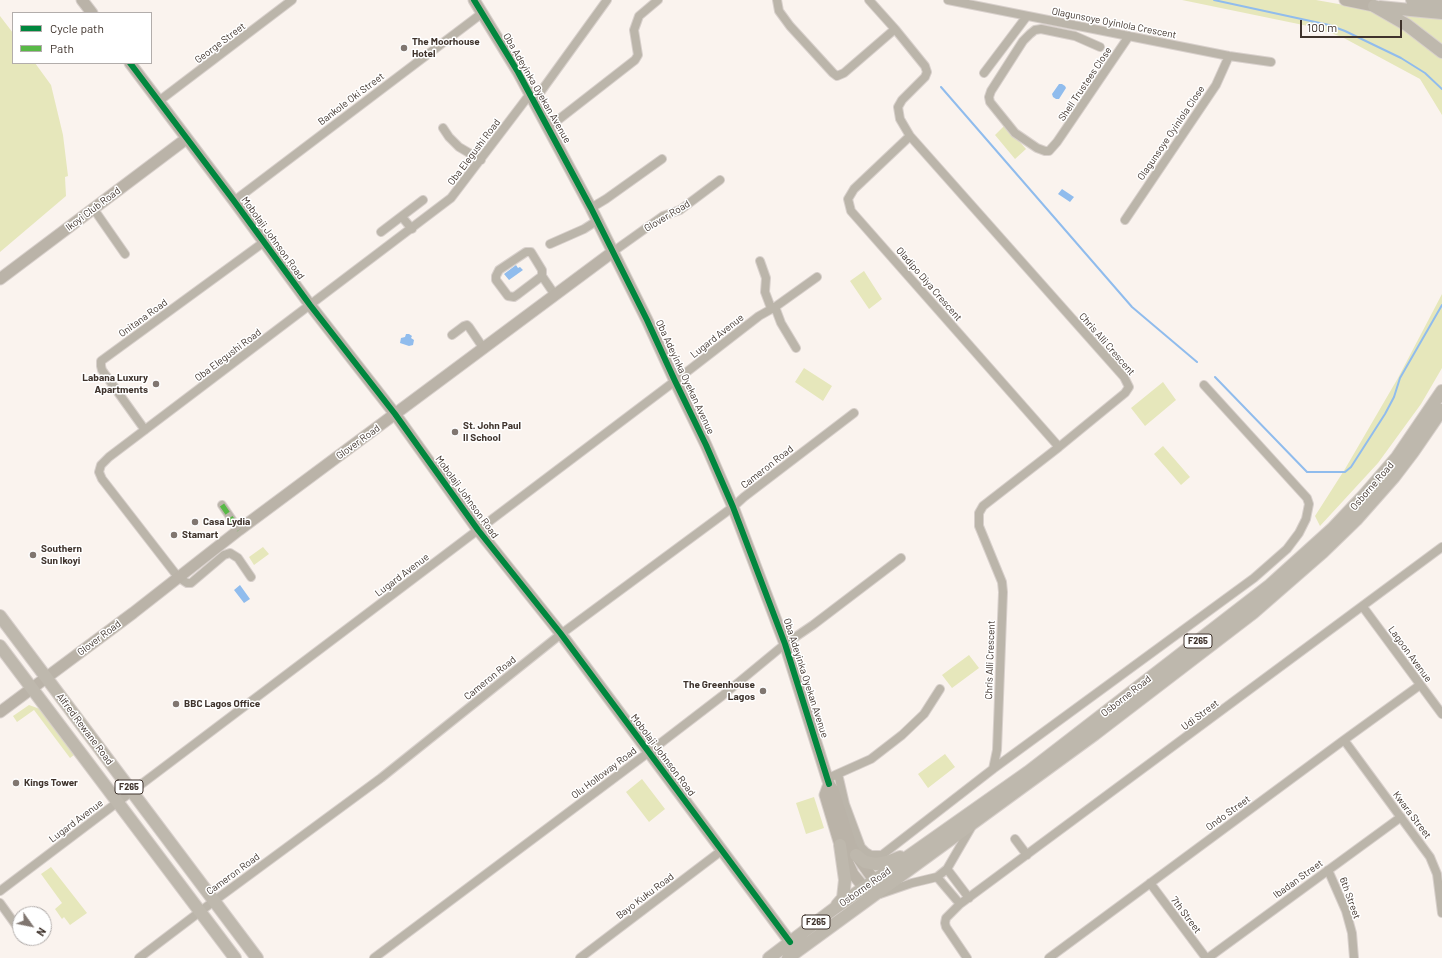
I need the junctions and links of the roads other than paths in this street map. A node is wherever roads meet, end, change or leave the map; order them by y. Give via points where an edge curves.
1 (82, 0) edge
2 (292, 0) edge
3 (474, 0) edge
4 (607, 0) edge
5 (658, 0) edge
6 (777, 0) edge
7 (869, 0) edge
8 (948, 0) edge
9 (1345, 0) edge
10 (1412, 0) edge
11 (1442, 2) edge
12 (1374, 6) joint
13 (91, 12) edge
14 (1396, 13) junction
15 (1442, 13) edge
16 (481, 14) junction
17 (1027, 16) junction
18 (895, 29) junction
19 (1129, 36) junction
20 (1100, 47) dead end
21 (1442, 52) edge
22 (1229, 56) junction
23 (1271, 62) dead end
24 (131, 64) edge
25 (984, 73) dead end
26 (532, 98) junction
27 (159, 101) junction
28 (549, 127) junction
29 (443, 128) dead end
30 (910, 136) junction
31 (186, 139) junction
32 (662, 159) dead end
33 (481, 160) junction
34 (720, 180) dead end
35 (234, 200) junction
36 (423, 200) dead end
37 (93, 208) junction
38 (591, 208) junction
39 (402, 216) junction
40 (598, 220) junction
41 (1125, 220) dead end
42 (412, 229) junction
43 (381, 232) dead end
44 (264, 242) junction
45 (550, 244) dead end
46 (614, 251) junction
47 (125, 254) dead end
48 (760, 261) dead end
49 (542, 276) junction
50 (817, 277) dead end
51 (0, 279) edge
52 (554, 295) junction
53 (310, 305) junction
54 (773, 308) junction
55 (452, 335) dead end
56 (796, 348) dead end
57 (484, 349) junction
58 (675, 381) junction
59 (1204, 385) dead end
60 (1442, 391) edge
61 (1442, 410) edge
62 (854, 413) dead end
63 (396, 414) junction
64 (144, 430) junction
65 (1059, 447) junction
66 (222, 505) dead end
67 (733, 507) junction
68 (239, 530) junction
69 (478, 530) junction
70 (1441, 550) edge
71 (901, 558) dead end
72 (251, 577) dead end
73 (178, 578) junction
74 (1363, 607) junction
75 (0, 616) edge
76 (560, 634) junction
77 (786, 644) junction
78 (0, 646) edge
79 (46, 678) junction
80 (1420, 685) junction
81 (32, 689) junction
82 (940, 689) dead end
83 (0, 712) edge
84 (1442, 714) edge
85 (1344, 740) junction
86 (649, 752) junction
87 (993, 770) junction
88 (832, 779) junction
89 (132, 791) junction
90 (118, 802) junction
91 (1401, 817) junction
92 (974, 823) junction
93 (1014, 839) dead end
94 (840, 845) junction
95 (916, 850) junction
96 (721, 851) junction
97 (856, 855) junction
98 (1027, 855) junction
99 (947, 869) junction
100 (1328, 870) junction
101 (937, 877) junction
102 (1150, 884) junction
103 (878, 886) junction
104 (0, 891) edge
105 (868, 893) junction
106 (969, 898) junction
107 (214, 901) junction
108 (0, 903) edge
109 (960, 904) junction
110 (835, 908) junction
111 (200, 912) junction
112 (1442, 913) edge
113 (12, 920) edge
114 (790, 942) junction
115 (139, 958) edge
116 (235, 958) edge
117 (257, 958) edge
118 (374, 958) edge
119 (580, 958) edge
120 (769, 958) edge
121 (788, 958) edge
122 (967, 958) edge
123 (1049, 958) edge
124 (1207, 958) edge
125 (1354, 958) edge

1 - 13 main road
2 - 27 street, George Street
3 - 16 main road, Oba Adeyinka Oyekan Avenue
4 - 26 street, Oba Elegushi Road
5 - 28 street via 639,16 634,30 638,55 635,60
6 - 18 street via 779,11 790,26 837,76 844,73
7 - 18 street, Chris Alli Crescent
8 - 17 street, Olagunsoye Oyinlola Crescent
9 - 12 main road
10 - 11 main road
12 - 14 main road
14 - 15 main road
14 - 21 main road
16 - 26 main road, Oba Adeyinka Oyekan Avenue
16 - 35 street, Bankole Oki Street
17 - 19 street, Olagunsoye Oyinlola Crescent
17 - 25 street
18 - 30 street, Chris Alli Crescent via 927,72 898,107 900,119
19 - 20 street, Shell Trustees Close via 1057,142 1048,151 1022,138 990,102 991,91 1023,41 1035,30 1076,36
19 - 22 street, Olagunsoye Oyinlola Crescent
22 - 23 street, Olagunsoye Oyinlola Crescent
22 - 41 street, Olagunsoye Oyinlola Close via 1216,85
24 - 27 main road, Mobolaji Johnson Road
26 - 28 main road, Oba Adeyinka Oyekan Avenue
26 - 33 street, Oba Elegushi Road
27 - 31 main road, Mobolaji Johnson Road
28 - 38 main road, Oba Adeyinka Oyekan Avenue
29 - 33 street via 458,147
30 - 65 street, Oladipo Diya Crescent via 854,189 848,200 851,211
30 - 65 street, Chris Alli Crescent via 1124,377 1128,385 1125,393
31 - 35 main road, Mobolaji Johnson Road
31 - 37 main road, Ikoyi Club Road
32 - 38 street
33 - 42 street, Oba Elegushi Road via 451,198
34 - 46 street, Glover Road via 680,210 663,216
35 - 44 main road, Mobolaji Johnson Road
36 - 39 street
37 - 47 street
37 - 51 main road, Ikoyi Club Road
38 - 40 main road, Oba Adeyinka Oyekan Avenue
39 - 42 street
39 - 43 street
40 - 45 street
40 - 46 main road, Oba Adeyinka Oyekan Avenue
42 - 53 street, Oba Elegushi Road
44 - 53 main road, Mobolaji Johnson Road
44 - 64 street, Onitana Road via 102,361 102,370
46 - 52 main road, Glover Road
46 - 58 main road, Oba Adeyinka Oyekan Avenue
48 - 54 street via 766,278 765,292
49 - 49 street via 514,297 508,296 496,280 499,270 526,252 531,252 539,263
49 - 52 street
50 - 54 street, Lugard Avenue
52 - 57 main road, Glover Road
53 - 63 main road, Mobolaji Johnson Road
53 - 64 street, Oba Elegushi Road
54 - 56 street
54 - 58 street, Lugard Avenue
55 - 57 street via 467,325
57 - 63 main road, Glover Road
58 - 67 main road, Oba Adeyinka Oyekan Avenue
58 - 69 street, Lugard Avenue
59 - 87 street via 1307,498 1308,511 1300,533 1287,549 1254,578
60 - 95 main road, Osborne Road / F265 via 1401,452 1365,494 1332,530 1285,573 1028,772
61 - 92 main road, Osborne Road / F265 via 1376,498 1341,535 1289,583 1095,734
62 - 67 street, Cameron Road
63 - 68 main road, Glover Road
63 - 69 main road, Mobolaji Johnson Road
64 - 73 street, Oba Elegushi Road via 109,457 101,465 99,472
65 - 87 street, Chris Alli Crescent via 984,506 979,513 979,526 1002,582 1003,592 997,750
66 - 68 street
67 - 76 street, Cameron Road
67 - 77 main road, Oba Adeyinka Oyekan Avenue
68 - 73 main road, Glover Road
69 - 76 main road, Mobolaji Johnson Road
69 - 89 street, Lugard Avenue
70 - 74 street, Udi Street
71 - 77 street, Olu Holloway Road
72 - 73 street via 238,558 230,553 224,555 191,583
73 - 79 main road, Glover Road
74 - 80 street, Lagoon Avenue
74 - 98 street, Udi Street
75 - 79 main road, Alfred Rewane Road / F265
76 - 86 main road, Mobolaji Johnson Road
76 - 107 street, Cameron Road via 381,778
77 - 86 street, Olu Holloway Road
77 - 88 main road, Oba Adeyinka Oyekan Avenue
78 - 81 main road, Alfred Rewane Road / F265
79 - 81 main road, Glover Road
79 - 89 main road, Alfred Rewane Road / F265
80 - 84 street, Lagoon Avenue
80 - 85 street, Ondo Street
81 - 83 main road, Glover Road
81 - 90 main road, Alfred Rewane Road / F265
82 - 88 street via 924,714 902,735 871,759
85 - 91 street, Kwara Street
85 - 102 street, Ondo Street
86 - 96 main road, Mobolaji Johnson Road
86 - 118 street, Olu Holloway Road
87 - 88 street via 886,854 878,856 866,852 861,847 845,804
88 - 94 main road via 825,796
88 - 97 main road, Oba Adeyinka Oyekan Avenue via 833,790
89 - 90 street, Lugard Avenue
89 - 107 main road, Alfred Rewane Road / F265
90 - 104 street, Lugard Avenue
90 - 111 main road, Alfred Rewane Road / F265
91 - 100 street, Ibadan Street
91 - 112 street, Kwara Street via 1423,846 1434,866
92 - 99 street
92 - 103 main road, Osborne Road / F265
93 - 98 street
94 - 105 main road via 853,874
94 - 110 main road via 845,890 843,898
95 - 97 main road via 895,860 881,863 865,862
95 - 103 main road, Osborne Road / F265
96 - 114 main road, Mobolaji Johnson Road
96 - 119 street, Bayo Kuku Road
97 - 103 main road, Oba Adeyinka Oyekan Avenue
98 - 106 street, Udi Street
99 - 101 street
99 - 106 street
100 - 124 street, Ibadan Street
100 - 125 street, 6th Street via 1346,911 1352,933
101 - 105 street
101 - 109 street
102 - 123 street, Ondo Street
102 - 124 street, 7th Street
103 - 105 main road, Osborne Road / F265
105 - 110 main road, Osborne Road / F265
105 - 121 main road, Osborne Road / F265
106 - 109 street, Udi Street
107 - 111 street, Cameron Road
107 - 117 main road, Alfred Rewane Road / F265
108 - 113 street
109 - 122 street, Udi Street via 946,918 945,923
110 - 114 main road, Osborne Road / F265
111 - 115 street, Cameron Road
111 - 116 main road, Alfred Rewane Road / F265
114 - 120 main road, Osborne Road / F265

